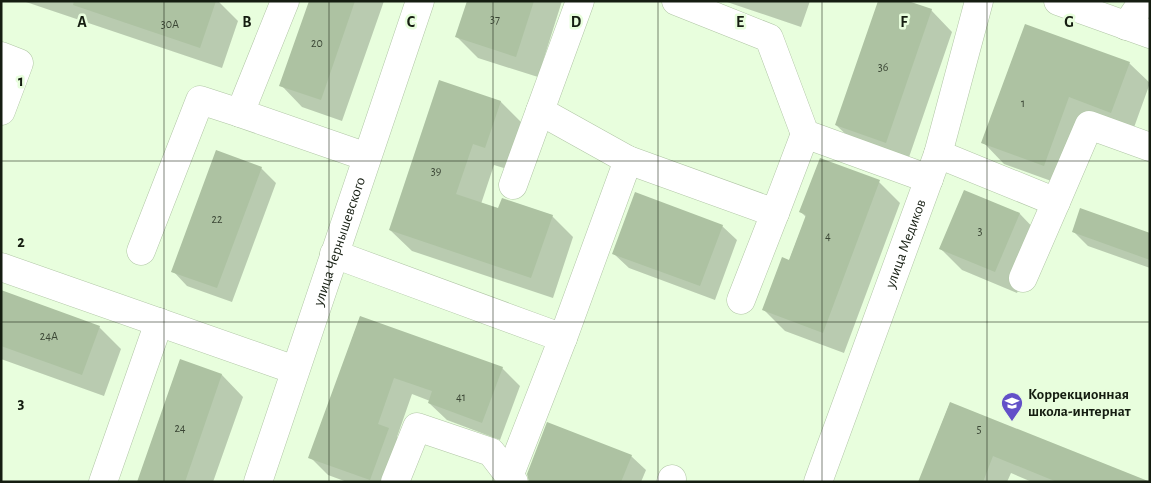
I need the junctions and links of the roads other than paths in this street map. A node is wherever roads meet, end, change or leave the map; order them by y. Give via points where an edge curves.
1 (285, 1) edge
2 (420, 1) edge
3 (580, 1) edge
4 (676, 1) edge
5 (979, 1) edge
6 (1058, 1) edge
7 (1143, 1) edge
8 (1138, 30) edge
9 (1, 56) edge
10 (1, 111) edge
11 (540, 111) junction
12 (240, 113) junction
13 (804, 134) junction
14 (1150, 147) edge
15 (367, 157) junction
16 (628, 160) junction
17 (933, 166) junction
18 (513, 185) dead end
19 (1056, 202) junction
20 (774, 213) junction
21 (141, 250) dead end
22 (334, 254) junction
23 (1, 267) edge
24 (1024, 278) dead end
25 (742, 300) dead end
26 (159, 322) junction
27 (563, 338) junction
28 (295, 370) junction
29 (512, 478) edge
30 (103, 482) edge
31 (258, 482) edge
32 (396, 482) edge
33 (818, 482) edge

1 - 12 street
2 - 15 street, улица Чернышевского
3 - 11 street
4 - 13 street via 769,38
5 - 17 street, улица Медиков
6 - 8 street
7 - 8 street
9 - 10 street via 19,63
11 - 16 street
11 - 18 street
12 - 15 street
12 - 21 street via 200,100
13 - 17 street
13 - 20 street
14 - 19 street via 1089,125
15 - 22 street, улица Чернышевского
16 - 20 street
16 - 27 street
17 - 19 street
17 - 33 street, улица Медиков
19 - 24 street
20 - 25 street
22 - 27 street
22 - 28 street, улица Чернышевского
23 - 26 street
26 - 28 street
26 - 30 street
27 - 29 street
28 - 31 street, улица Чернышевского
29 - 32 street via 491,452 417,427

